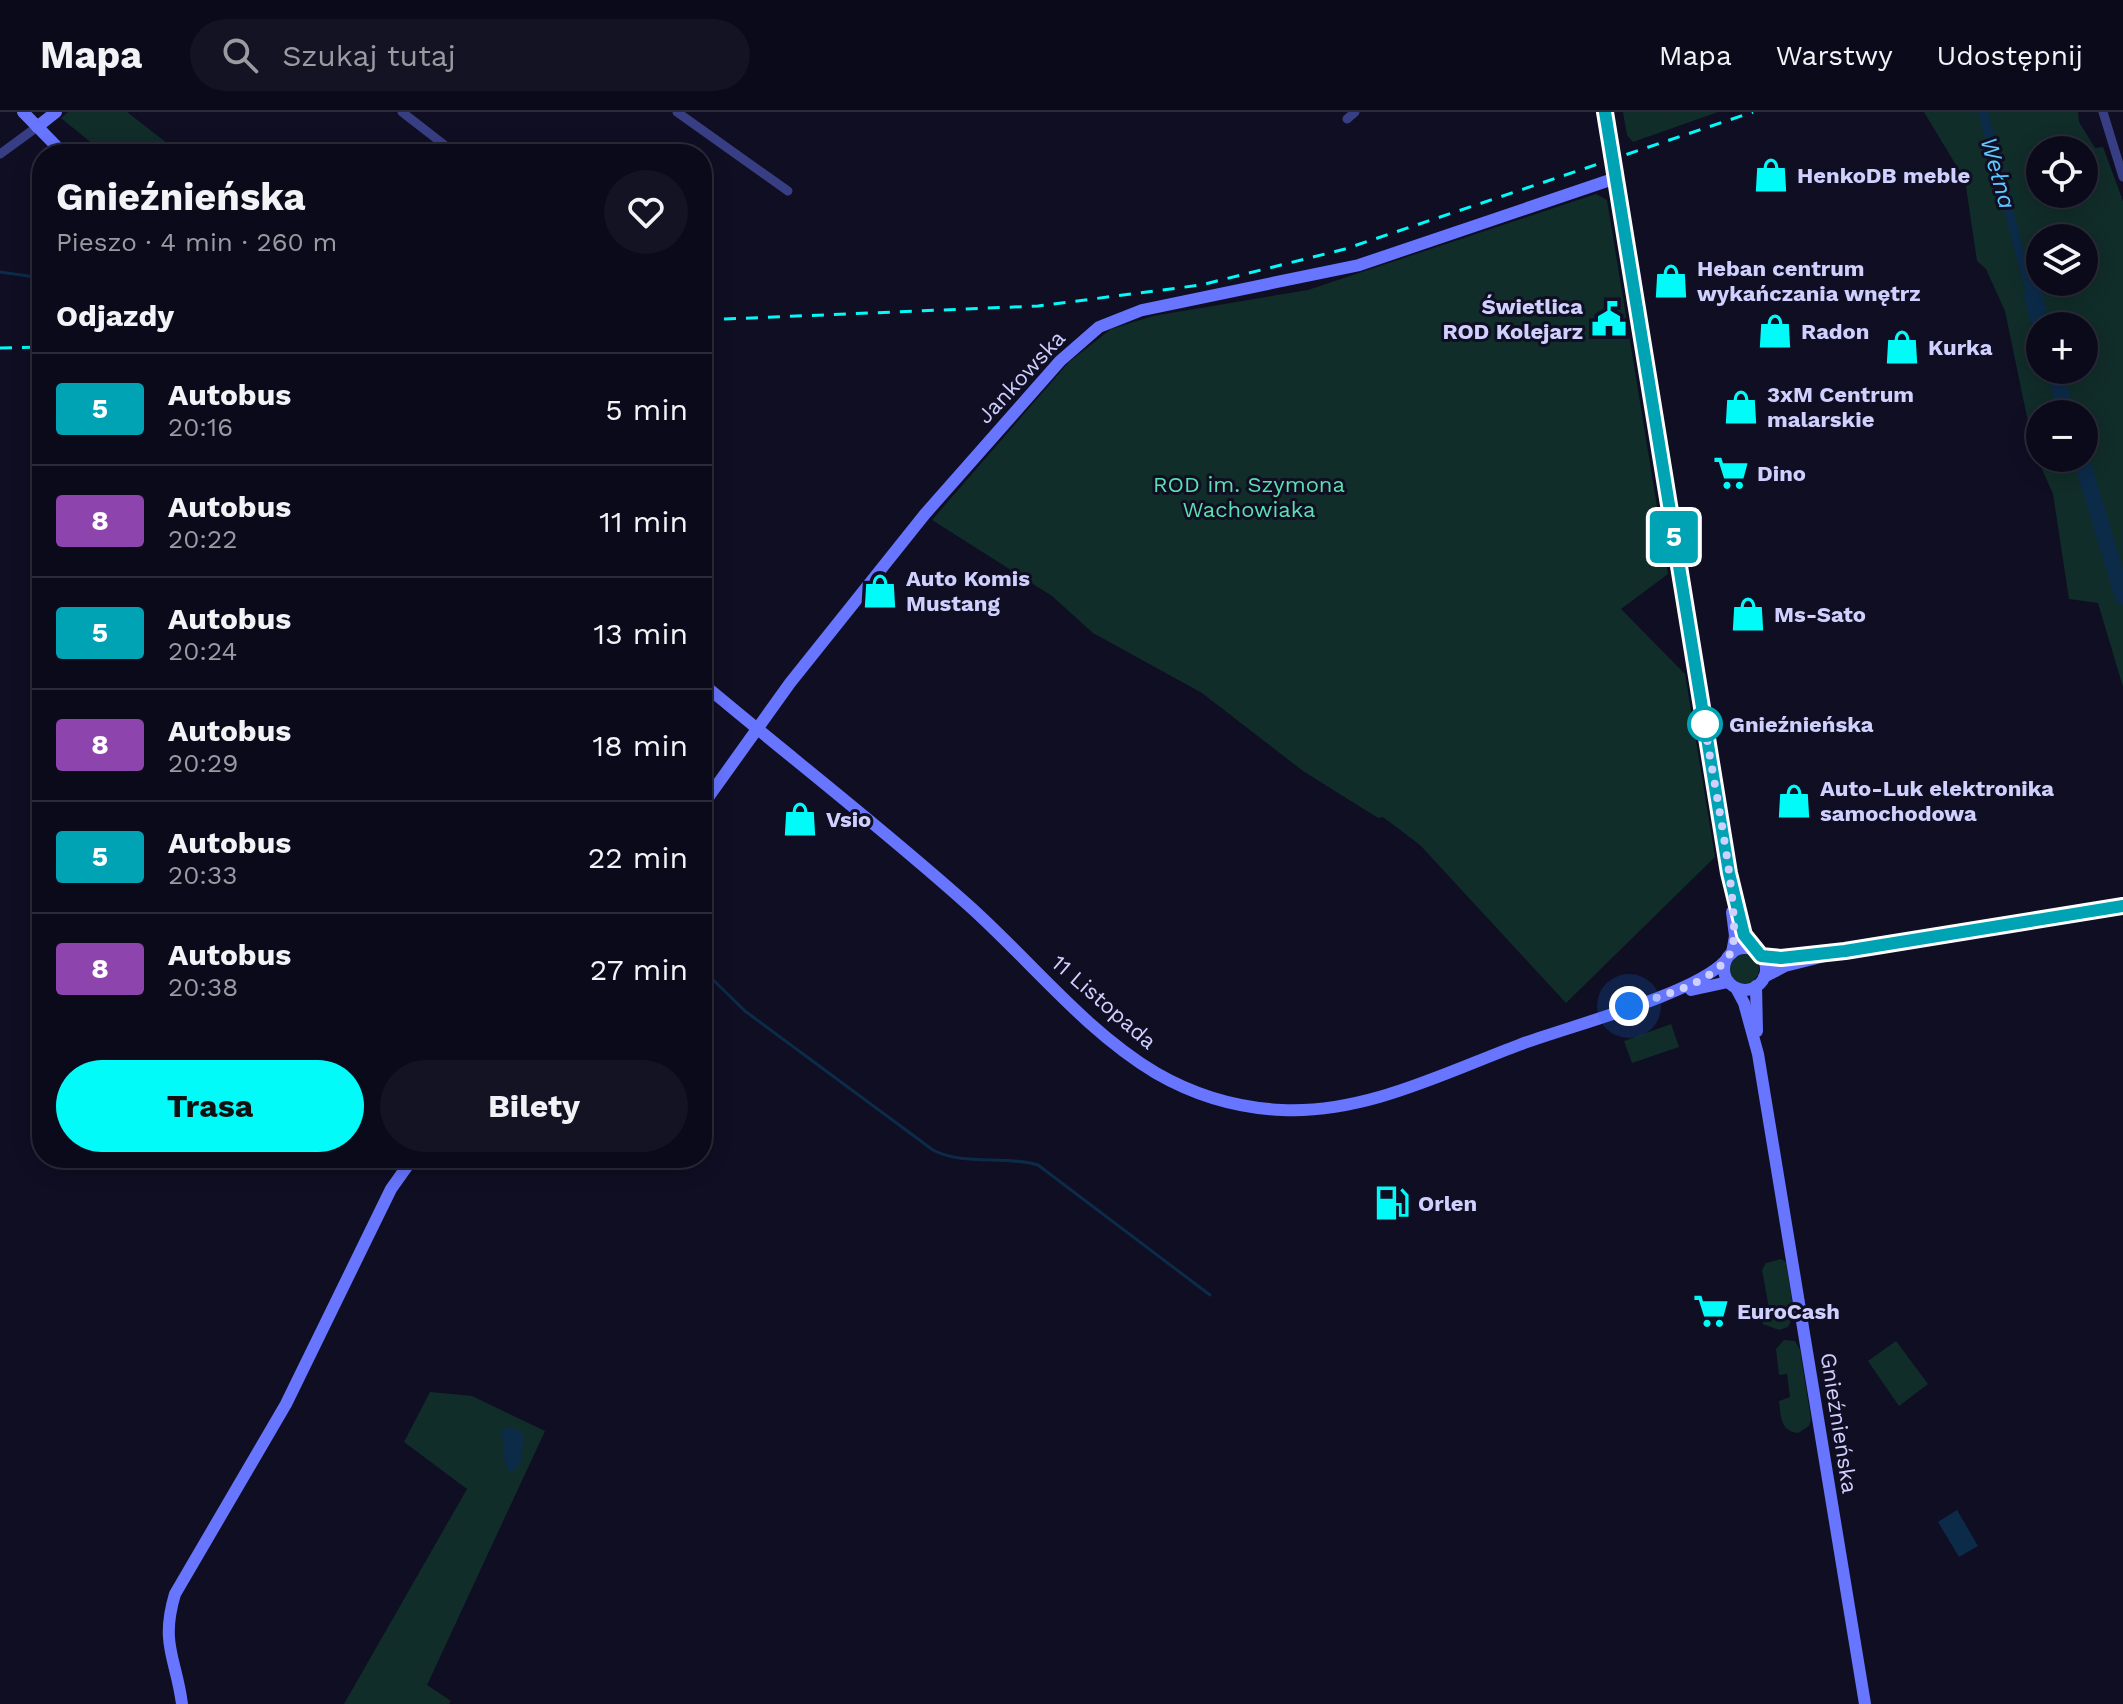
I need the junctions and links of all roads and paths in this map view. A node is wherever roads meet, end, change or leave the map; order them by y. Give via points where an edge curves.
1 (23, 112) edge
2 (56, 112) edge
3 (402, 112) edge
4 (677, 112) edge
5 (1355, 112) edge
6 (1605, 112) edge
7 (2103, 112) edge
8 (1347, 119) dead end
9 (37, 127) junction
10 (54, 144) edge
11 (443, 144) edge
12 (0, 154) edge
13 (2123, 177) edge
14 (1616, 178) junction
15 (788, 191) dead end
16 (712, 691) edge
17 (757, 729) junction
18 (712, 792) edge
19 (1731, 887) junction
20 (2123, 906) edge
21 (1845, 951) junction
22 (1757, 953) junction
23 (1728, 957) junction
24 (1760, 982) junction
25 (1732, 985) junction
26 (1653, 999) junction
27 (1758, 1054) junction
28 (406, 1168) edge
29 (182, 1704) edge
30 (1865, 1704) edge

1 - 9 main road
2 - 9 main road
3 - 11 street
4 - 15 street
5 - 8 street
6 - 14 main road
7 - 13 street
9 - 10 main road
9 - 12 street
14 - 17 main road, Jankowska via 1359,265 1142,310 1099,327 1060,361 925,514
14 - 19 main road
16 - 17 main road, 11 Listopada
17 - 18 main road, Jankowska
17 - 26 main road, 11 Listopada via 957,895 1126,1052 1165,1078 1219,1100 1299,1110 1365,1100
19 - 22 main road via 1744,935
19 - 23 main road via 1735,936
20 - 21 main road
21 - 22 main road via 1781,958
21 - 24 main road via 1782,967
22 - 23 main road via 1742,948
22 - 24 main road via 1765,966
23 - 25 main road
23 - 26 main road, 11 Listopada via 1708,976
24 - 25 main road
24 - 27 main road, Gnieźnieńska
25 - 26 main road, 11 Listopada
25 - 27 main road, Gnieźnieńska
27 - 30 main road, Gnieźnieńska
28 - 29 main road via 286,1404 175,1594 168,1645

